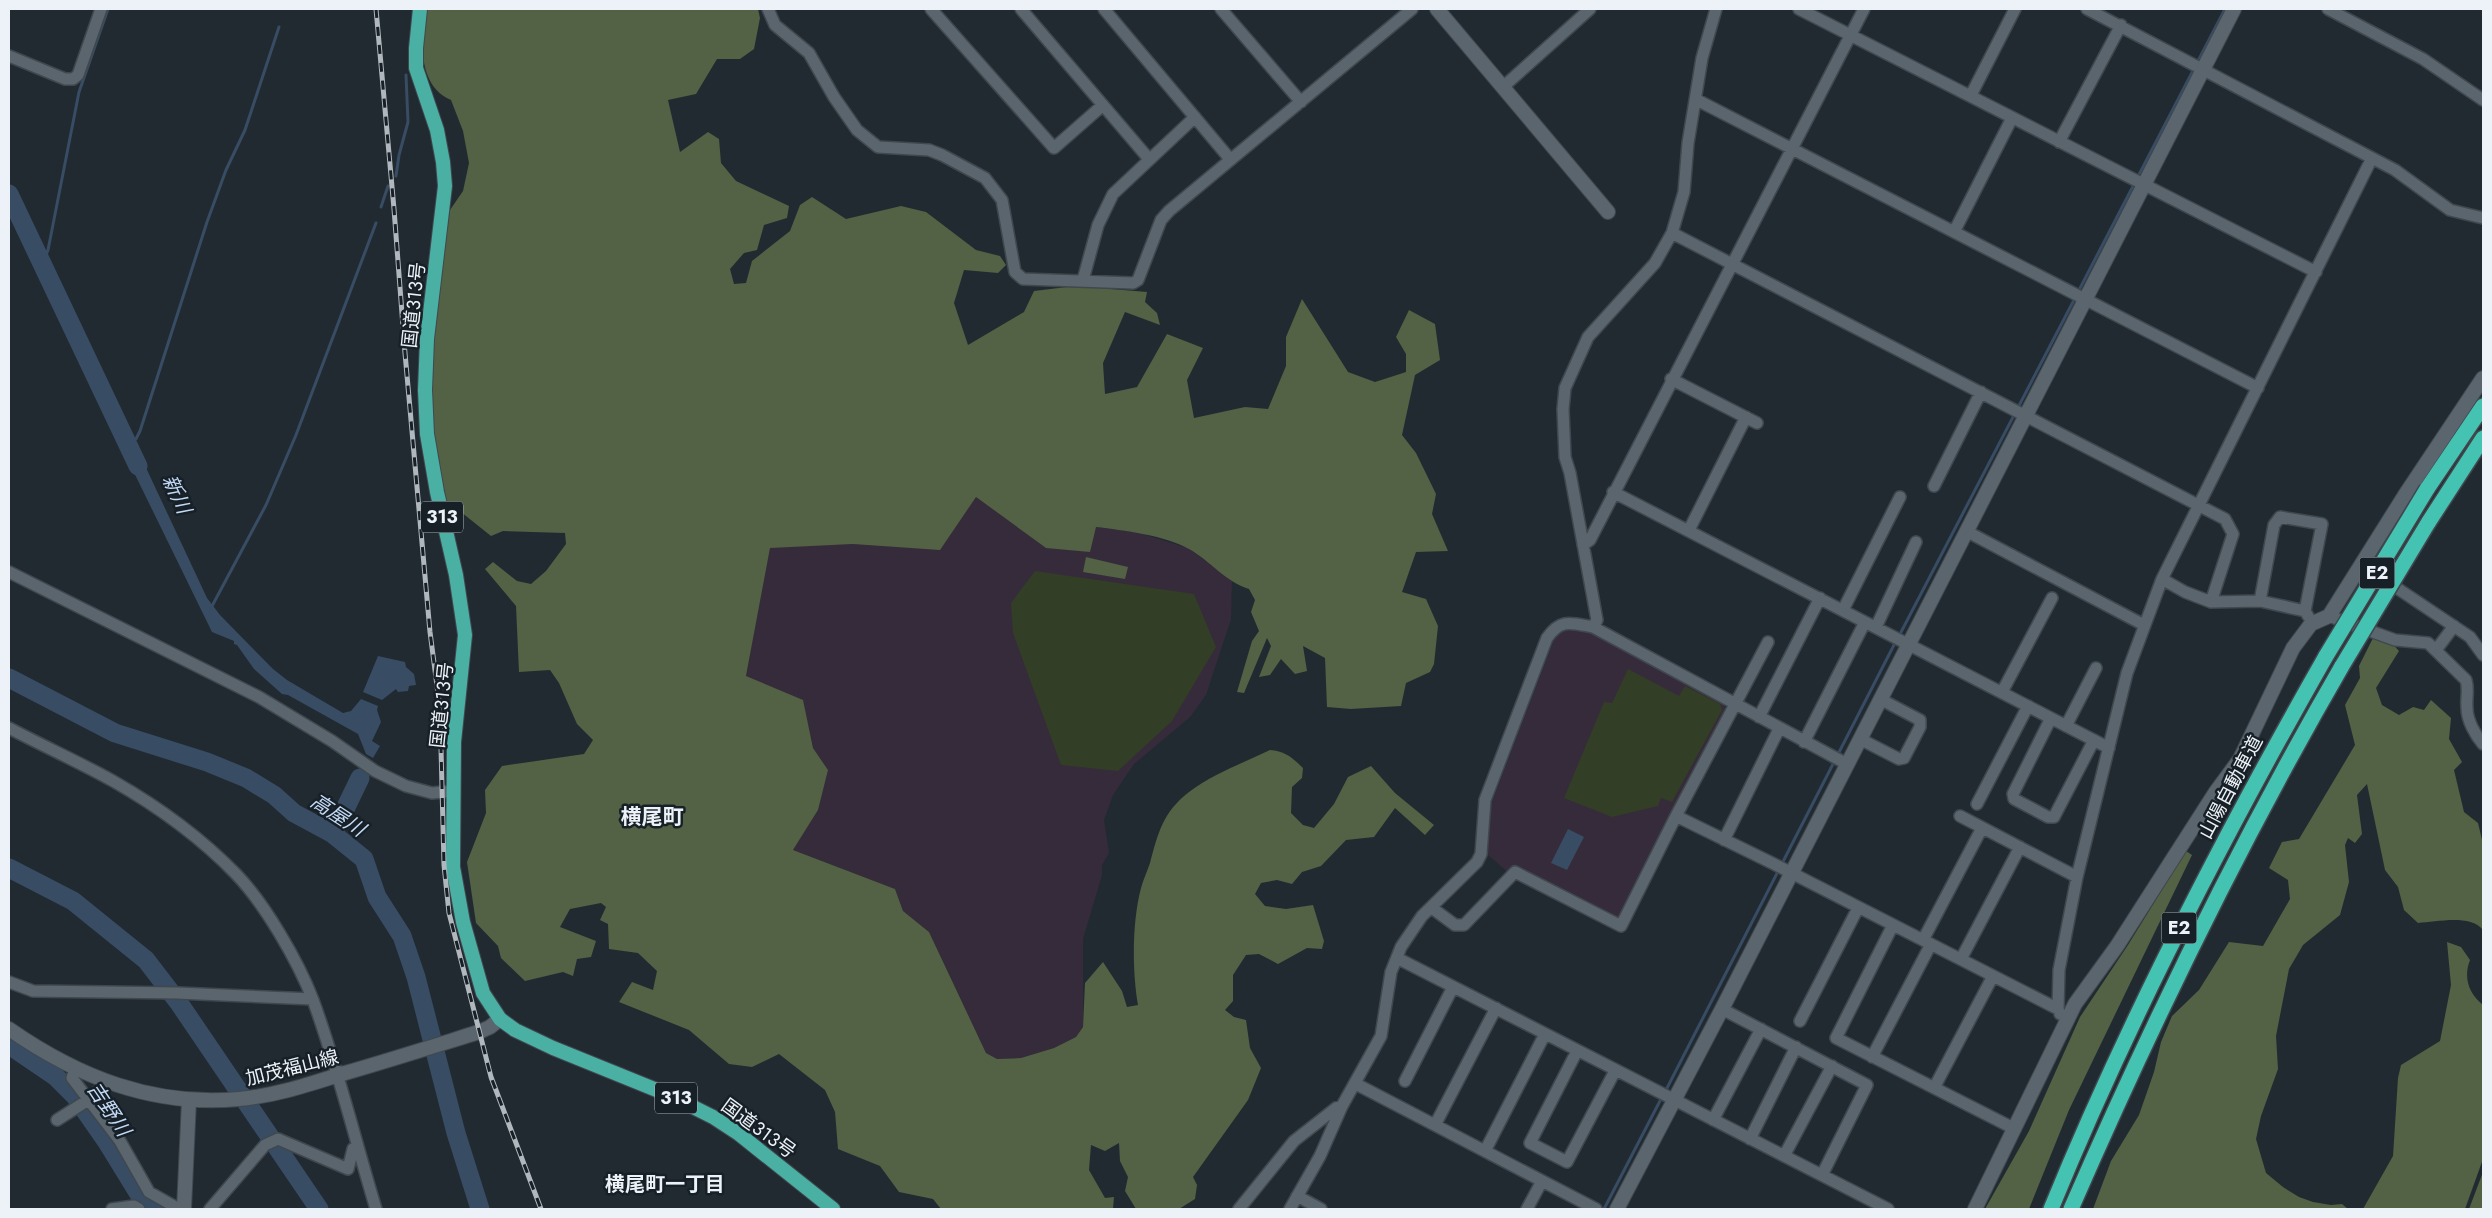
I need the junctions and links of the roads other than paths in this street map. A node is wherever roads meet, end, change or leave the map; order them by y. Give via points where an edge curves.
1 (101, 9) edge
2 (420, 9) edge
3 (768, 9) edge
4 (931, 9) edge
5 (1021, 9) edge
6 (1104, 9) edge
7 (1221, 9) edge
8 (1412, 9) edge
9 (1437, 9) edge
10 (1590, 9) edge
11 (1716, 9) edge
12 (1799, 9) edge
13 (1864, 9) edge
14 (2015, 9) edge
15 (2087, 9) edge
16 (2234, 9) edge
17 (2328, 9) edge
18 (2121, 25) junction
19 (1850, 36) junction
20 (9, 56) edge
21 (2198, 67) junction
22 (1503, 87) junction
23 (1971, 96) junction
24 (1697, 100) junction
25 (2483, 100) edge
26 (1301, 102) junction
27 (1103, 105) junction
28 (1195, 117) junction
29 (2012, 118) junction
30 (2059, 142) junction
31 (1791, 149) junction
32 (1230, 158) junction
33 (2372, 158) junction
34 (1149, 159) junction
35 (2138, 182) junction
36 (1608, 212) dead end
37 (2483, 218) edge
38 (1954, 232) junction
39 (1672, 233) junction
40 (1732, 262) junction
41 (2316, 272) junction
42 (1083, 280) junction
43 (2080, 296) junction
44 (2483, 378) edge
45 (1671, 380) junction
46 (2258, 388) junction
47 (1981, 392) junction
48 (2483, 406) edge
49 (2020, 412) junction
50 (1746, 417) junction
51 (1757, 423) dead end
52 (2482, 441) edge
53 (1934, 486) dead end
54 (1613, 492) junction
55 (1900, 497) dead end
56 (2198, 504) junction
57 (1689, 530) junction
58 (1966, 531) junction
59 (1916, 542) dead end
60 (1583, 545) junction
61 (2362, 564) junction
62 (9, 572) edge
63 (2162, 579) junction
64 (1820, 598) junction
65 (2052, 598) dead end
66 (2260, 601) junction
67 (2211, 602) junction
68 (1843, 610) junction
69 (2329, 616) junction
70 (2308, 617) junction
71 (1871, 624) junction
72 (2144, 625) junction
73 (2454, 626) junction
74 (1593, 627) junction
75 (1901, 640) junction
76 (1768, 642) dead end
77 (2436, 650) junction
78 (2483, 655) edge
79 (2096, 668) dead end
80 (2002, 692) junction
81 (1880, 699) junction
82 (1734, 703) junction
83 (2028, 706) junction
84 (1758, 717) junction
85 (2051, 718) junction
86 (2066, 726) junction
87 (9, 728) edge
88 (1780, 729) junction
89 (1860, 739) junction
90 (2094, 740) junction
91 (1804, 742) junction
92 (2483, 744) edge
93 (2109, 748) junction
94 (1840, 760) junction
95 (454, 791) junction
96 (1977, 804) dead end
97 (1676, 816) junction
98 (1960, 816) dead end
99 (1982, 828) junction
100 (1724, 840) junction
101 (2020, 847) junction
102 (1784, 869) junction
103 (2077, 877) junction
104 (1432, 908) junction
105 (1858, 908) junction
106 (1893, 925) junction
107 (1927, 942) junction
108 (1397, 958) junction
109 (1961, 959) junction
110 (1992, 976) junction
111 (9, 982) edge
112 (1453, 987) junction
113 (312, 999) junction
114 (1496, 1008) junction
115 (1722, 1009) junction
116 (2058, 1009) junction
117 (500, 1019) junction
118 (1800, 1020) dead end
119 (9, 1029) edge
120 (1761, 1030) junction
121 (2063, 1031) junction
122 (1545, 1034) junction
123 (1796, 1047) junction
124 (1577, 1051) junction
125 (1872, 1057) junction
126 (1832, 1066) junction
127 (76, 1070) junction
128 (1615, 1071) junction
129 (337, 1076) junction
130 (1405, 1081) dead end
131 (107, 1083) junction
132 (1356, 1084) junction
133 (1934, 1088) junction
134 (1667, 1096) junction
135 (189, 1100) junction
136 (83, 1104) junction
137 (1342, 1106) junction
138 (57, 1120) dead end
139 (1714, 1120) junction
140 (1435, 1125) junction
141 (2015, 1129) junction
142 (1750, 1139) junction
143 (358, 1148) junction
144 (1485, 1151) junction
145 (1784, 1156) junction
146 (1822, 1175) junction
147 (1542, 1181) junction
148 (1297, 1196) junction
149 (112, 1209) edge
150 (139, 1209) edge
151 (179, 1209) edge
152 (184, 1209) edge
153 (210, 1209) edge
154 (376, 1209) edge
155 (833, 1209) edge
156 (1238, 1209) edge
157 (1290, 1209) edge
158 (1321, 1209) edge
159 (1528, 1209) edge
160 (1596, 1209) edge
161 (1617, 1209) edge
162 (1888, 1209) edge
163 (1975, 1209) edge
164 (2051, 1209) edge
165 (2071, 1209) edge

1 - 20 street via 78,75 73,79 65,79
2 - 95 highway, 国道313号 / 313 via 416,68 437,130 445,186 427,339 427,434 465,635 454,742
3 - 42 street via 775,24 809,53 857,130 878,147 929,150 985,178 1002,200 1015,272 1023,279
4 - 27 street via 1054,148
5 - 27 street
6 - 28 street
7 - 26 street
8 - 26 street
9 - 22 street
10 - 22 street
11 - 24 street via 1702,58
12 - 19 street
13 - 19 street
14 - 23 street
15 - 18 street
16 - 21 street
17 - 25 street via 2422,59
18 - 21 street
18 - 30 street
19 - 23 street
19 - 31 street
21 - 33 street
21 - 35 street
22 - 36 street
23 - 29 street
24 - 31 street
24 - 39 street via 1688,143 1684,192
26 - 32 street
27 - 34 street
28 - 32 street
28 - 34 street
29 - 30 street
29 - 38 street
30 - 35 street
31 - 38 street
31 - 40 street
32 - 42 street via 1161,220 1138,280 1133,284
33 - 37 street via 2396,170 2450,210
33 - 41 street
34 - 42 street via 1113,194 1098,225
35 - 41 street
35 - 43 street
38 - 43 street
39 - 40 street
39 - 60 street via 1655,263 1588,337 1565,388 1565,457
40 - 45 street
40 - 47 street
41 - 46 street
43 - 46 street
43 - 49 street
44 - 61 street
45 - 50 street
45 - 54 street
46 - 56 street
47 - 49 street
47 - 53 street
48 - 164 highway, 山陽自動車道 / E2, bridge via 2427,489 2326,656 2223,842 2116,1060
49 - 56 street
49 - 58 street
50 - 51 street
50 - 57 street
52 - 165 highway, 山陽自動車道 / E2, bridge via 2428,524 2295,747 2186,956
54 - 57 street
54 - 60 street via 1590,540
55 - 68 street
56 - 63 street
56 - 67 street via 2225,519 2233,534
57 - 64 street
58 - 72 street
58 - 75 street
59 - 71 street
60 - 74 street via 1596,620
61 - 69 street
61 - 73 street
62 - 95 street via 259,697 375,771 406,786 432,793
63 - 67 street
63 - 72 street
64 - 68 street
64 - 84 street
65 - 80 street
66 - 67 street
66 - 70 street
66 - 70 street via 2274,525 2280,518 2322,524
68 - 71 street
69 - 70 street
69 - 77 street via 2395,640 2428,643
70 - 121 street via 2240,759 2075,1004
71 - 75 street
71 - 91 street
72 - 93 street via 2127,673
73 - 77 street
73 - 78 street via 2470,637
74 - 82 street
74 - 104 street via 1569,622 1554,628 1547,638 1485,800 1477,862
75 - 80 street
75 - 81 street
76 - 82 street
77 - 92 street via 2466,680 2469,688 2466,710 2475,734
79 - 86 street
80 - 83 street
81 - 89 street
81 - 89 street via 1920,720 1920,727 1904,758 1899,759
82 - 84 street
82 - 97 street
83 - 85 street
83 - 96 street
84 - 88 street
85 - 86 street
85 - 90 street via 2014,794 2014,799 2048,818 2054,817
86 - 90 street
87 - 113 street via 122,786 177,823 237,875 292,957
88 - 91 street
88 - 100 street
89 - 94 street
90 - 93 street
91 - 94 street
93 - 103 street
94 - 102 street
95 - 117 highway, 国道313号 / 313 via 453,866 457,895 483,993
97 - 100 street
97 - 104 street via 1621,926 1515,872 1464,925 1455,925
98 - 99 street
99 - 101 street
99 - 107 street
100 - 102 street
101 - 103 street
101 - 109 street
102 - 105 street
102 - 115 street
103 - 116 street via 2059,970
104 - 108 street via 1422,916
105 - 106 street
105 - 118 street
106 - 107 street
106 - 125 street via 1836,1038
107 - 109 street
107 - 125 street
108 - 112 street
108 - 132 street via 1391,972 1381,1036
109 - 110 street
110 - 116 street
110 - 133 street
111 - 113 street via 33,991
112 - 114 street
112 - 130 street
113 - 129 street
114 - 122 street
114 - 140 street
115 - 120 street
115 - 134 street
116 - 121 street
117 - 129 street, 加茂福山線 via 474,1034
117 - 155 highway, 国道313号 / 313 via 530,1038 654,1088 713,1117
119 - 127 street, 加茂福山線
120 - 123 street
120 - 139 street
121 - 141 street
122 - 124 street
122 - 144 street
123 - 126 street
123 - 142 street
124 - 128 street
124 - 128 street via 1530,1143 1567,1162
125 - 133 street
126 - 145 street
126 - 146 street via 1868,1088
127 - 131 street, 加茂福山線
127 - 136 street via 72,1078
128 - 134 street
129 - 135 street, 加茂福山線 via 286,1092 246,1098
129 - 143 street
131 - 135 street, 加茂福山線
131 - 136 street
132 - 137 street
132 - 140 street
133 - 141 street
134 - 139 street
134 - 161 street
135 - 152 street
136 - 138 street
136 - 151 street via 120,1141 149,1192
137 - 148 street via 1320,1156
137 - 156 street via 1294,1142
139 - 142 street
140 - 144 street
141 - 163 street
142 - 145 street
143 - 153 street via 353,1149 348,1169 278,1139 265,1145
143 - 154 street
144 - 147 street
145 - 146 street
146 - 162 street
147 - 159 street
147 - 160 street
148 - 157 street
148 - 158 street
149 - 150 street via 134,1206

